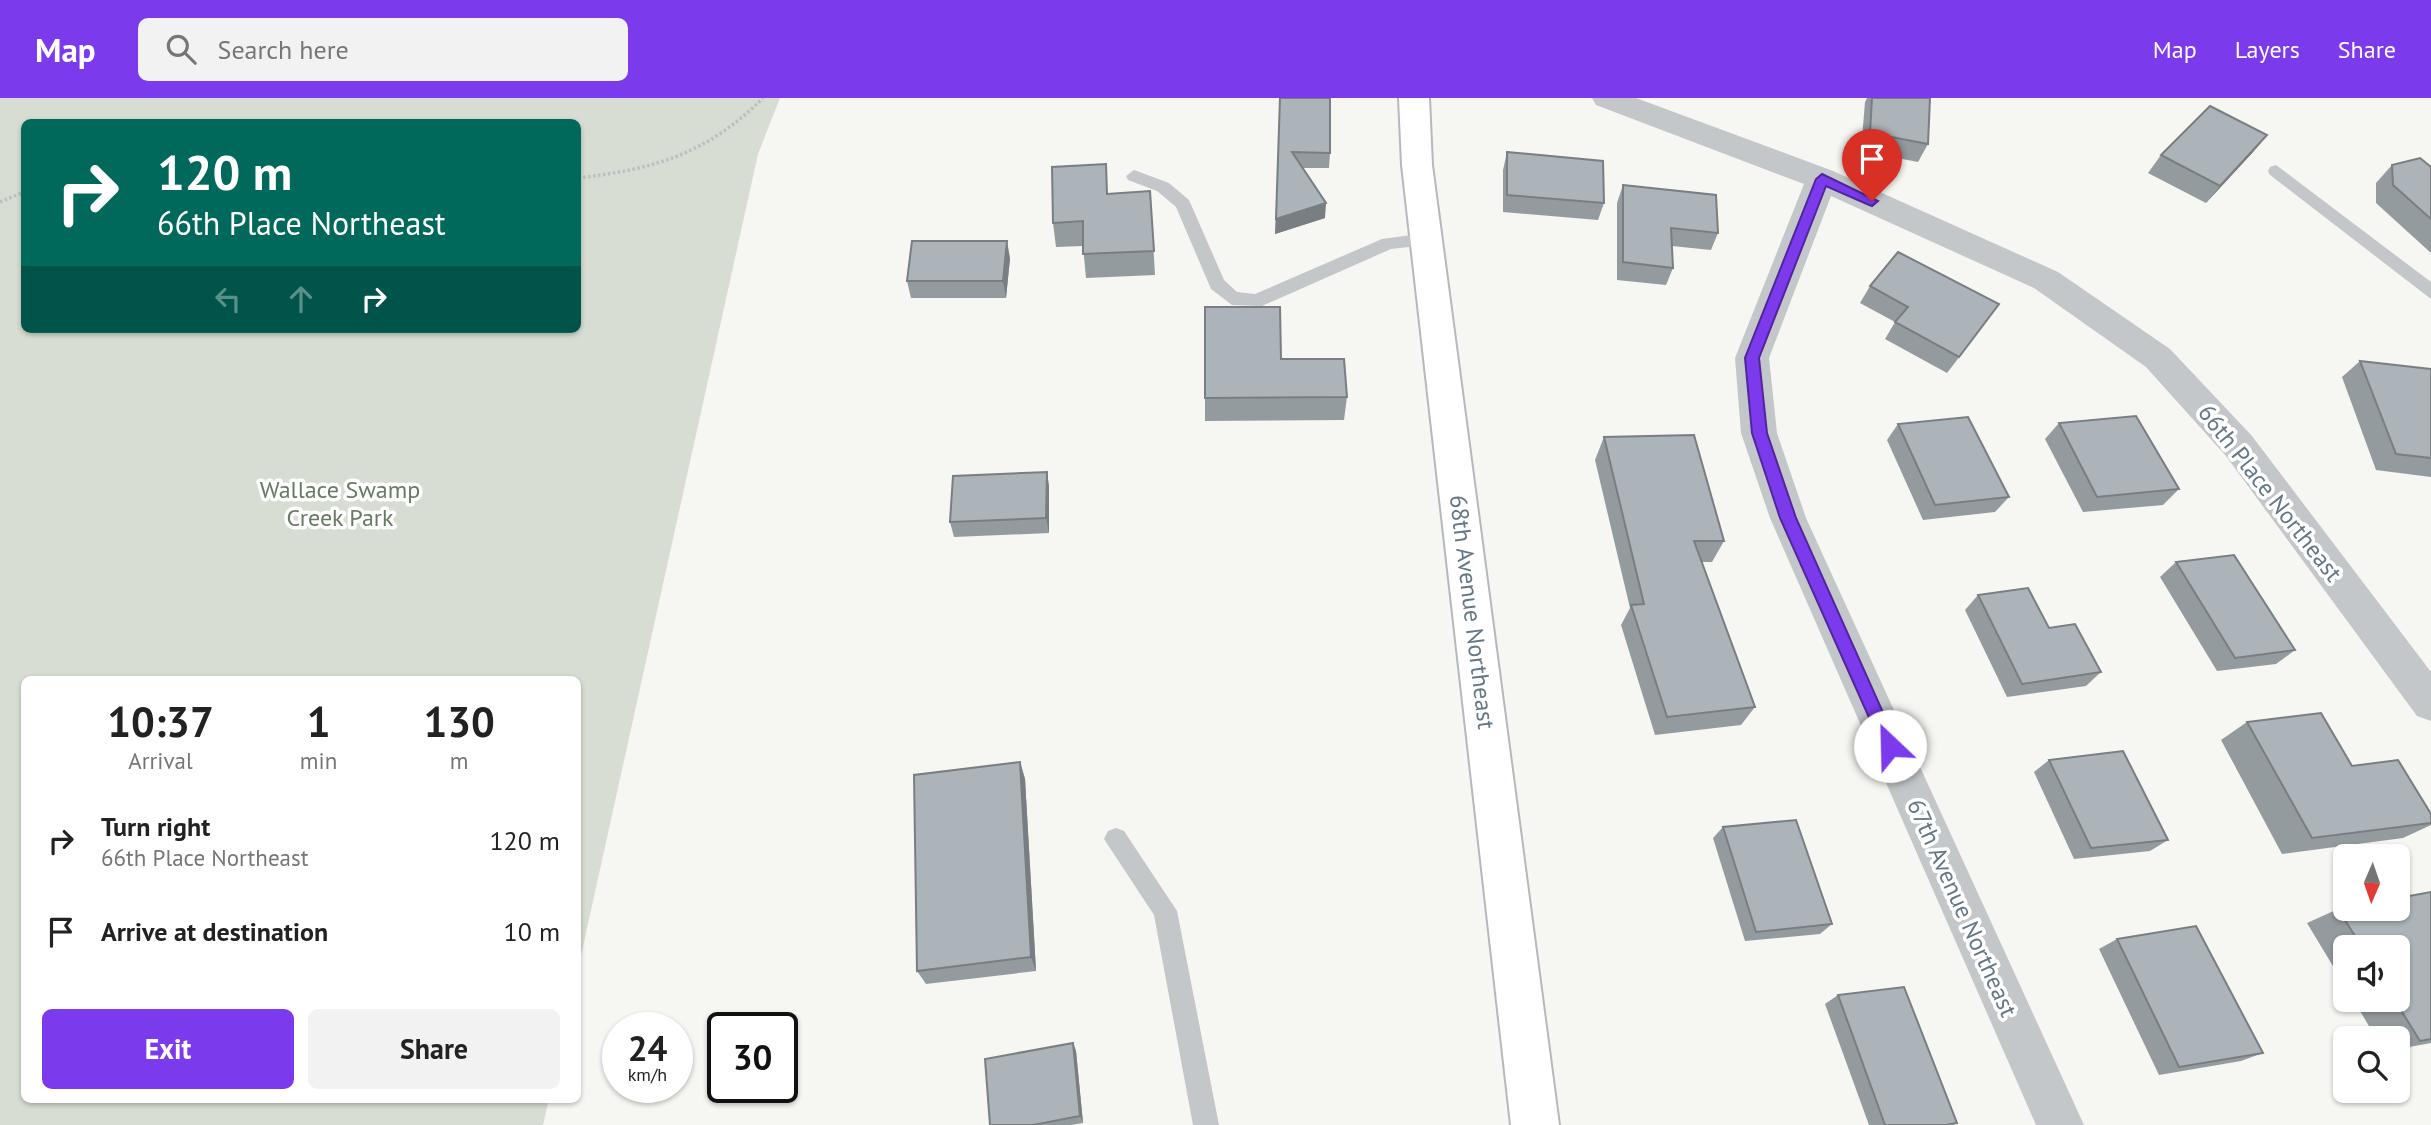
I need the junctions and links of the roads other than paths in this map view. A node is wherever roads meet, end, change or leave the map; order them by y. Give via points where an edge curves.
1 (1414, 98) edge
2 (1607, 98) edge
3 (2276, 171) dead end
4 (1134, 176) dead end
5 (1822, 179) junction
6 (1426, 239) junction
7 (2431, 292) edge
8 (2431, 703) edge
9 (1116, 839) dead end
10 (1206, 1125) edge
11 (1535, 1125) edge
12 (2060, 1125) edge

1 - 6 street, 68th Avenue Northeast
2 - 5 street, 66th Place Northeast
3 - 7 lane
4 - 6 lane via 1163,187 1183,204 1217,284 1232,299 1256,301 1388,243
5 - 8 street, 66th Place Northeast via 2046,280 2158,358 2239,446
5 - 12 street, 67th Avenue Northeast via 1752,358 1759,433 1788,518
6 - 11 street, 68th Avenue Northeast
9 - 10 lane via 1165,911

